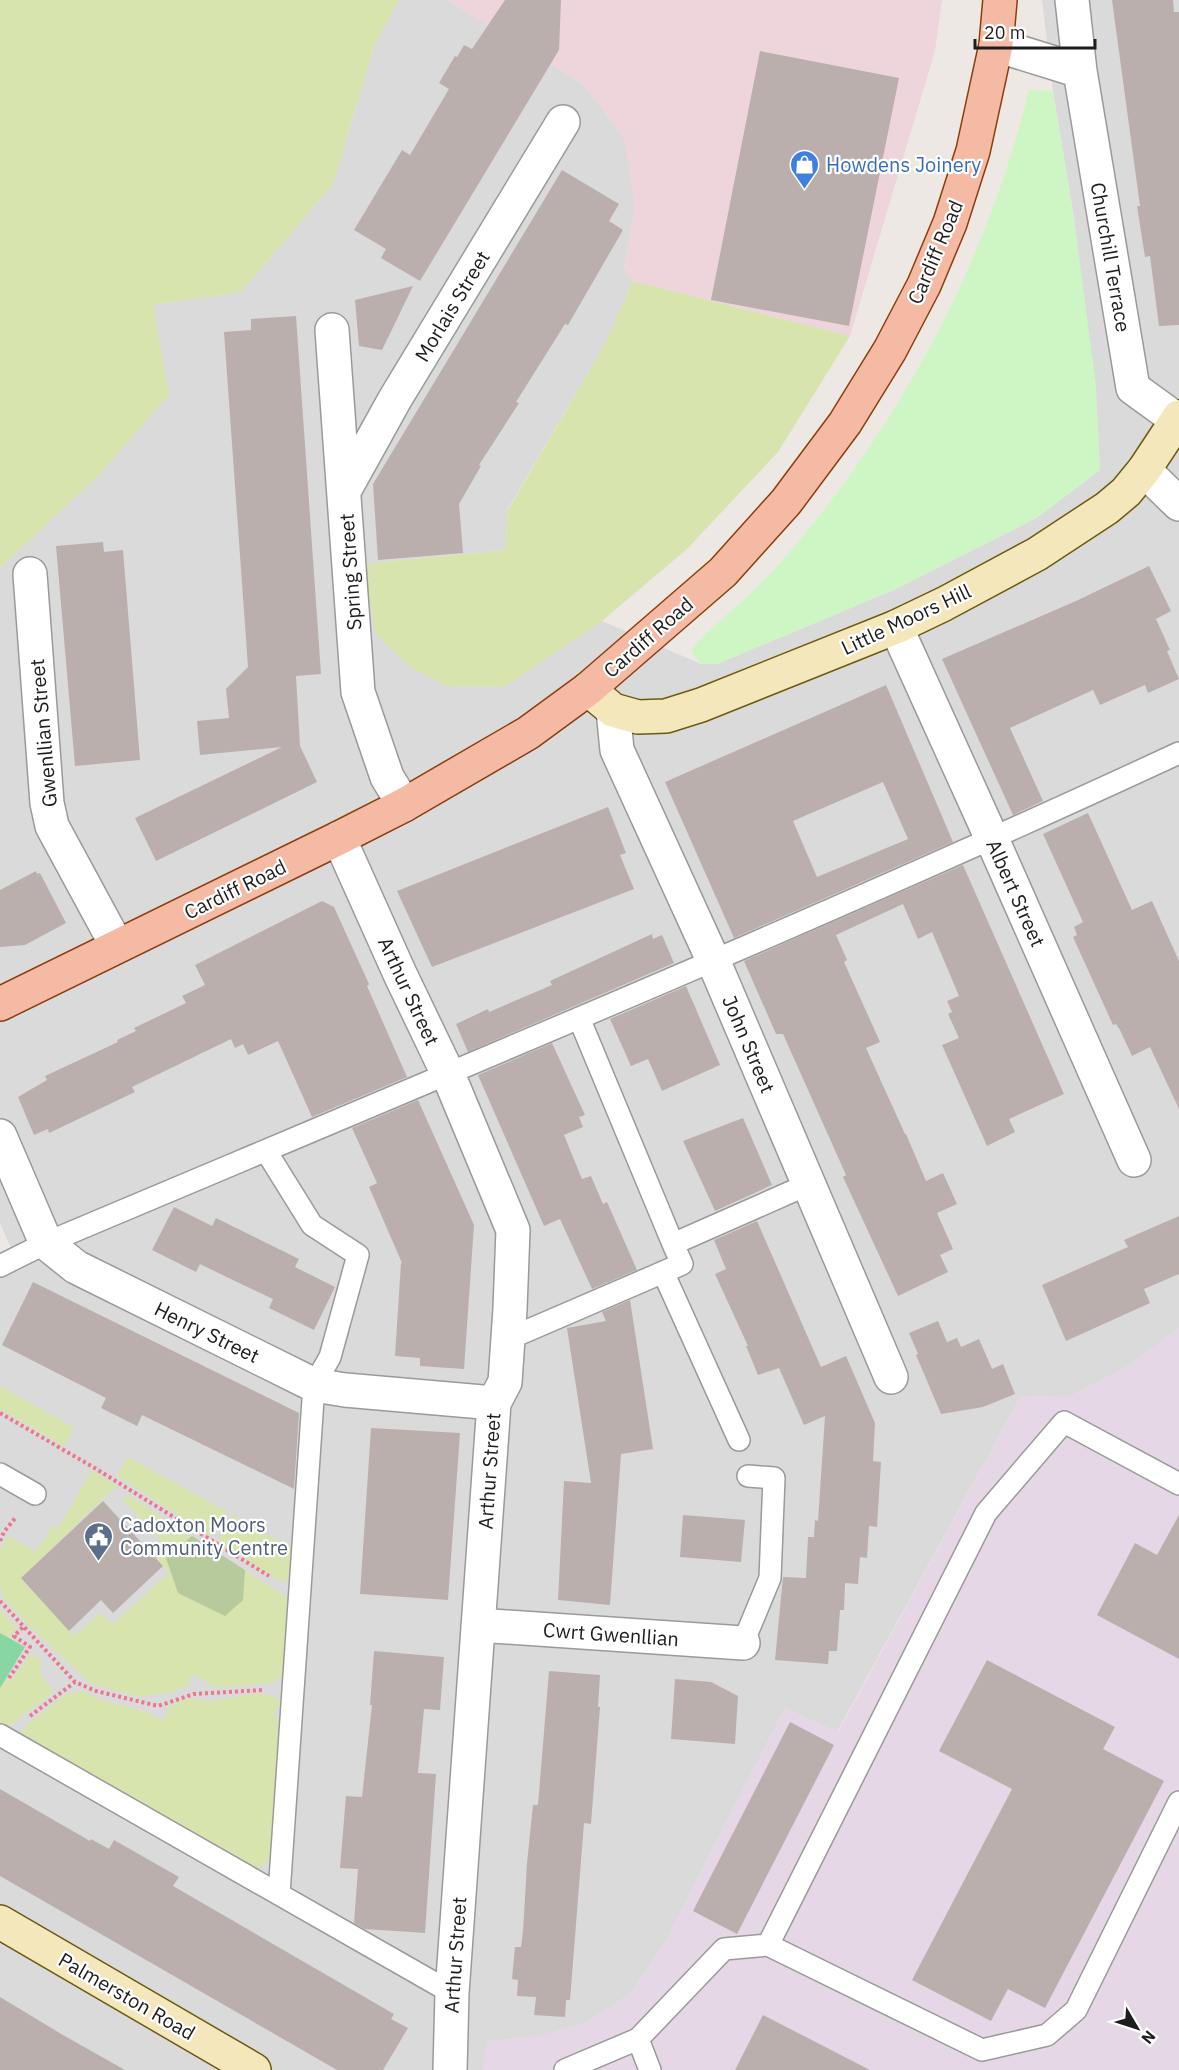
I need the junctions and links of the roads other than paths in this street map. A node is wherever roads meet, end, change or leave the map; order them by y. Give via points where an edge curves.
1 (1000, 0) edge
2 (1072, 0) edge
3 (996, 45) junction
4 (1080, 71) junction
5 (563, 122) dead end
6 (332, 330) dead end
7 (1178, 419) edge
8 (1144, 470) junction
9 (344, 491) junction
10 (1179, 504) edge
11 (30, 574) dead end
12 (896, 627) junction
13 (588, 689) junction
14 (613, 710) junction
15 (1179, 753) edge
16 (404, 804) junction
17 (339, 838) junction
18 (992, 838) junction
19 (117, 946) junction
20 (713, 960) junction
21 (0, 1004) edge
22 (579, 1018) junction
23 (448, 1074) junction
24 (0, 1136) edge
25 (266, 1151) junction
26 (1134, 1160) dead end
27 (809, 1184) junction
28 (46, 1243) junction
29 (673, 1244) junction
30 (0, 1266) edge
31 (663, 1272) junction
32 (508, 1339) junction
33 (891, 1377) dead end
34 (314, 1385) junction
35 (494, 1403) junction
36 (739, 1440) dead end
37 (0, 1474) edge
38 (748, 1476) dead end
39 (1179, 1484) edge
40 (35, 1494) dead end
41 (478, 1625) junction
42 (743, 1643) joint
43 (4, 1737) edge
44 (1179, 1802) edge
45 (279, 1894) junction
46 (0, 1922) edge
47 (768, 1945) junction
48 (452, 1993) junction
49 (638, 2039) junction
50 (254, 2070) edge
51 (450, 2070) edge
52 (565, 2070) edge
53 (650, 2070) edge

1 - 3 main road, Cardiff Road
2 - 4 street, Churchill Terrace
3 - 4 street
3 - 13 main road, Cardiff Road via 973,151 950,223 895,341 845,423 786,502 723,572
4 - 7 street, Churchill Terrace via 1133,388
5 - 9 street, Morlais Street via 395,399
6 - 9 street, Spring Street
7 - 8 street, Little Moors Hill
8 - 10 street
8 - 12 street, Little Moors Hill via 1107,508 1037,554
9 - 16 street, Spring Street via 358,692 387,777
11 - 19 street, Gwenllian Street via 52,826
12 - 14 street, Little Moors Hill via 666,716 638,717
12 - 18 street, Albert Street
13 - 14 street, Little Moors Hill
13 - 16 main road, Cardiff Road via 528,733
14 - 20 street, John Street via 617,750
15 - 18 lane
16 - 17 main road, Cardiff Road
17 - 19 main road, Cardiff Road
17 - 23 street, Arthur Street
18 - 20 lane
18 - 26 street, Albert Street
19 - 21 main road, Cardiff Road
20 - 22 lane
20 - 27 street, John Street
22 - 23 lane
22 - 29 lane
23 - 25 lane
23 - 32 street, Arthur Street via 513,1230
24 - 28 street, Henry Street
25 - 28 lane
25 - 34 lane via 312,1225 358,1255 330,1357
27 - 29 lane
27 - 33 street, John Street
28 - 30 lane
28 - 34 street, Henry Street via 76,1267
29 - 31 lane via 682,1264
31 - 32 lane
31 - 36 lane
32 - 35 street, Arthur Street via 505,1382
34 - 35 street, Henry Street
34 - 45 lane
35 - 41 street, Arthur Street
37 - 40 lane
38 - 42 lane via 774,1478 770,1578
39 - 47 lane via 1064,1422 986,1513
41 - 42 street, Cwrt Gwenllian
41 - 48 street, Arthur Street
43 - 45 lane
44 - 47 lane via 1076,2010 1047,2035 982,2050
45 - 48 lane
46 - 50 street, Palmerston Road
47 - 49 lane via 724,1949
48 - 51 street, Arthur Street
49 - 52 lane
49 - 53 lane

